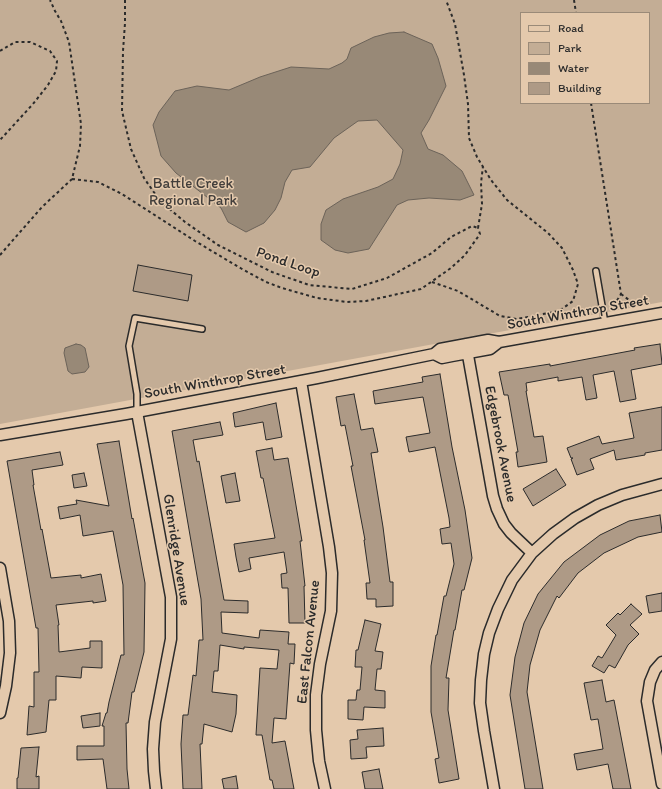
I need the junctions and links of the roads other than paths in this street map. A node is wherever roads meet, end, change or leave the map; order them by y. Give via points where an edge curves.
1 (596, 271) dead end
2 (662, 313) edge
3 (605, 323) junction
4 (202, 329) dead end
5 (466, 349) junction
6 (300, 381) junction
7 (137, 412) junction
8 (0, 435) edge
9 (662, 484) edge
10 (532, 553) junction
11 (0, 568) edge
12 (662, 662) edge
13 (0, 713) edge
14 (662, 784) edge
15 (156, 789) edge
16 (325, 789) edge
17 (494, 789) edge

1 - 3 lane
2 - 3 street, South Winthrop Street
3 - 5 street, South Winthrop Street via 499,342 488,340
4 - 7 lane via 135,318 129,346 138,394
5 - 6 street, South Winthrop Street via 440,349 434,354
5 - 10 street, Edgebrook Avenue via 497,510 511,533
6 - 7 street, South Winthrop Street
6 - 16 street, East Falcon Avenue via 332,573 331,611 316,695 316,730
7 - 8 street, South Winthrop Street
7 - 15 street, Glenridge Avenue via 171,597 171,639 155,722 153,749
9 - 10 street via 622,495 598,505 575,518
10 - 17 street via 512,580 498,609 484,654 480,703
11 - 13 street via 9,621 10,646 8,678
12 - 14 street via 650,682 647,701

